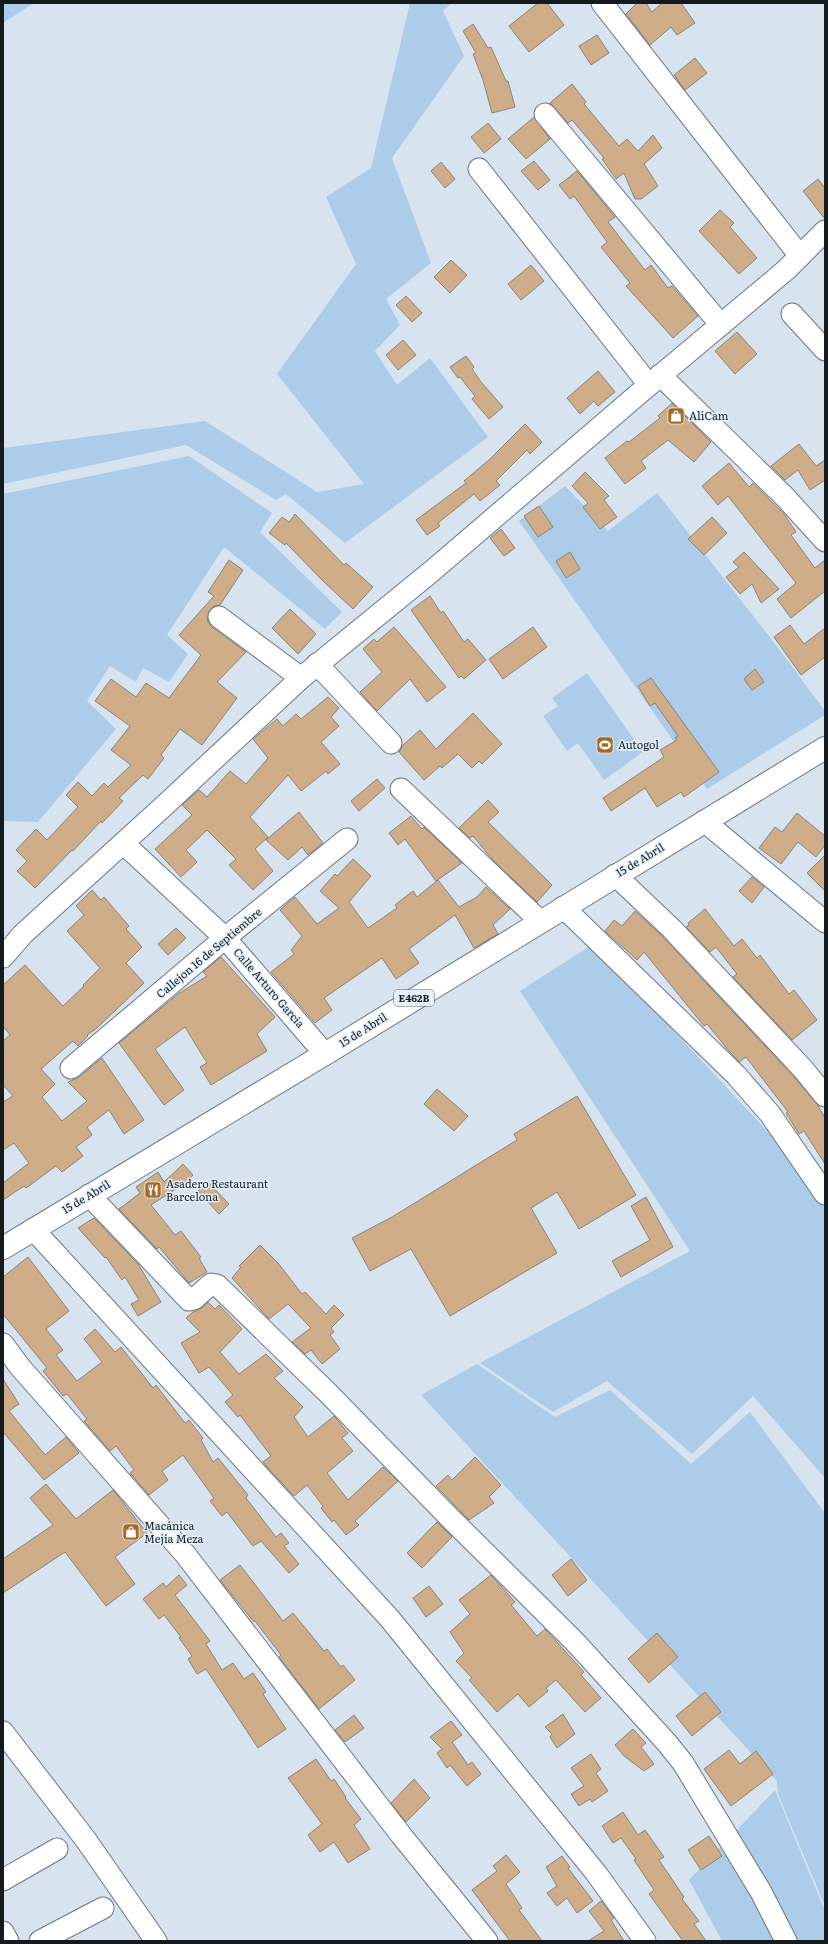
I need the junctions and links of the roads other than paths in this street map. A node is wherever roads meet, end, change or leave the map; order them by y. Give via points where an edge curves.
1 (602, 3) edge
2 (545, 114) dead end
3 (479, 169) dead end
4 (825, 231) edge
5 (800, 256) junction
6 (792, 314) dead end
7 (721, 325) junction
8 (821, 337) edge
9 (654, 380) junction
10 (825, 541) edge
11 (219, 617) dead end
12 (317, 664) junction
13 (301, 678) junction
14 (391, 744) dead end
15 (825, 748) edge
16 (401, 789) dead end
17 (704, 821) junction
18 (348, 839) dead end
19 (123, 843) junction
20 (615, 875) junction
21 (563, 907) junction
22 (540, 921) junction
23 (825, 922) edge
24 (225, 938) junction
25 (3, 956) edge
26 (325, 1054) junction
27 (71, 1068) dead end
28 (825, 1096) edge
29 (825, 1194) edge
30 (89, 1196) junction
31 (33, 1229) junction
32 (3, 1248) edge
33 (3, 1344) edge
34 (3, 1732) edge
35 (57, 1849) dead end
36 (3, 1880) edge
37 (104, 1908) dead end
38 (3, 1932) edge
39 (8, 1941) edge
40 (40, 1941) edge
41 (156, 1941) edge
42 (486, 1941) edge
43 (645, 1941) edge
44 (786, 1941) edge

1 - 5 street
2 - 7 street
3 - 9 street
4 - 5 street
5 - 7 street
6 - 8 street
7 - 9 street
9 - 10 street via 785,497
9 - 12 street via 432,571
11 - 13 street
12 - 13 street
12 - 14 street
13 - 19 street via 166,806
15 - 17 main road, 15 de Abril / E462B
16 - 22 street
17 - 20 main road, 15 de Abril / E462B
17 - 23 street
18 - 24 street, Callejon 16 de Septiembre
19 - 24 street, Calle Arturo Garcia
19 - 25 street via 23,934
20 - 21 main road, 15 de Abril / E462B
20 - 28 street via 672,928 803,1068
21 - 22 main road, 15 de Abril / E462B
21 - 29 street via 736,1075 770,1114
22 - 26 main road, 15 de Abril / E462B
24 - 26 street, Calle Arturo Garcia
24 - 27 street, Callejon 16 de Septiembre
26 - 30 main road, 15 de Abril / E462B
30 - 31 main road, 15 de Abril / E462B
30 - 44 street via 189,1300 194,1299 211,1284 218,1285 576,1643 683,1764 761,1892
31 - 32 main road, 15 de Abril / E462B
31 - 43 street via 390,1619 596,1873
33 - 42 street via 185,1554 401,1835
34 - 41 street via 86,1840
35 - 36 street
37 - 40 street
38 - 39 street

